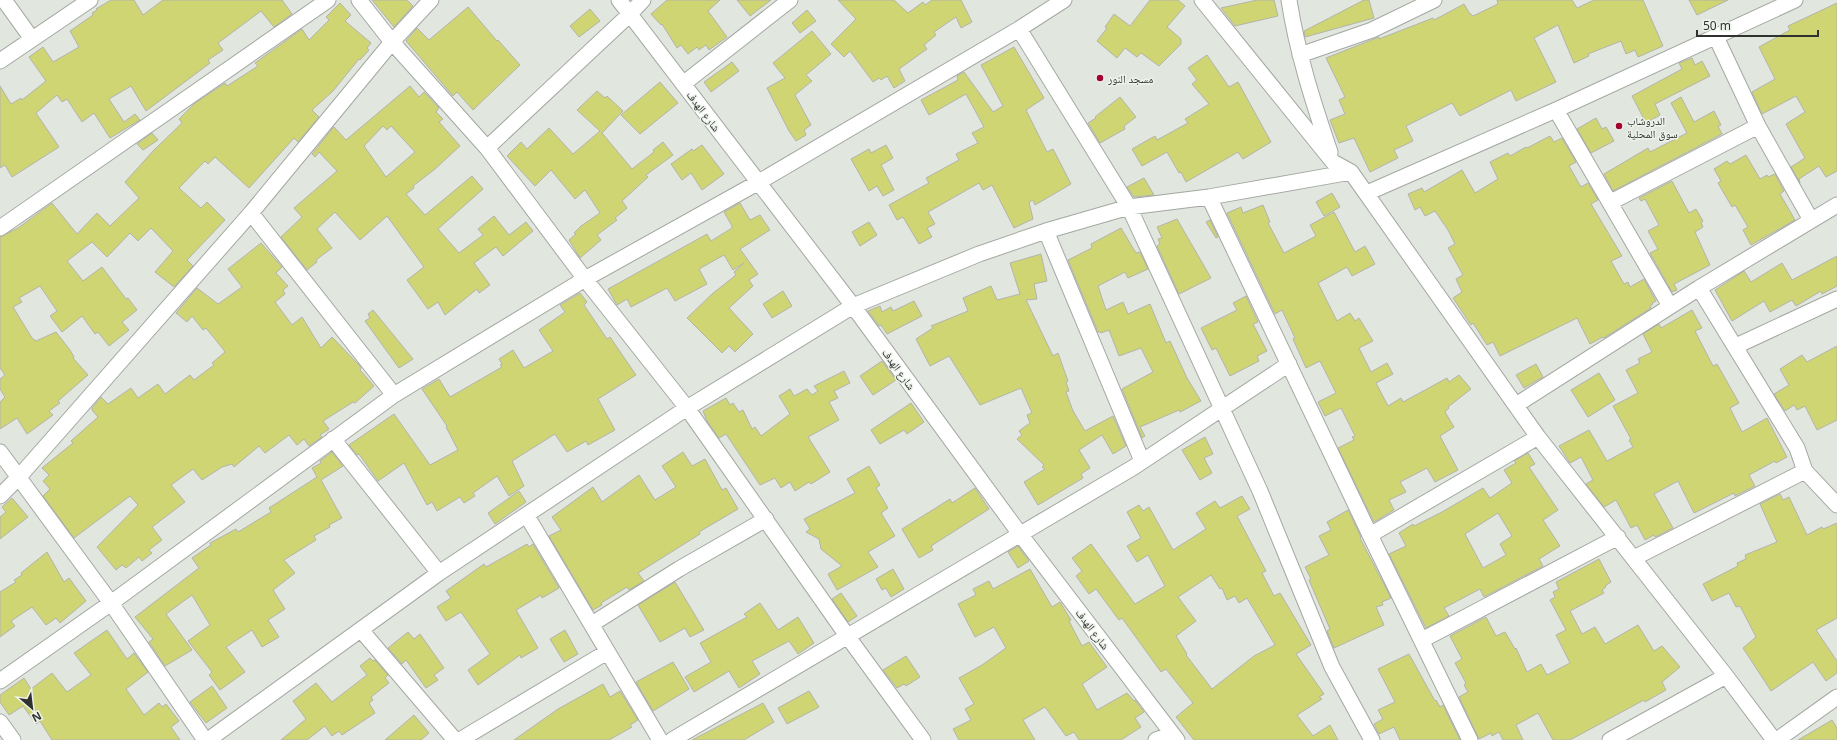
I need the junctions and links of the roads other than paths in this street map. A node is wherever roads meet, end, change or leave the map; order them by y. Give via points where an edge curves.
1 (4, 0) edge
2 (90, 0) edge
3 (328, 0) edge
4 (359, 0) edge
5 (432, 0) edge
6 (619, 0) edge
7 (643, 0) edge
8 (790, 0) edge
9 (1064, 0) edge
10 (1202, 0) edge
11 (1289, 0) edge
12 (1434, 0) edge
13 (1795, 0) edge
14 (630, 14) junction
15 (1019, 29) junction
16 (1716, 37) junction
17 (32, 39) junction
18 (392, 42) junction
19 (1300, 55) junction
20 (0, 61) edge
21 (684, 84) junction
22 (1556, 110) junction
23 (1758, 126) junction
24 (487, 148) junction
25 (1333, 162) junction
26 (1351, 172) junction
27 (759, 182) junction
28 (1367, 193) junction
29 (1209, 197) junction
30 (1611, 202) junction
31 (1837, 205) edge
32 (1129, 207) junction
33 (251, 213) junction
34 (1811, 220) junction
35 (0, 228) edge
36 (1046, 231) junction
37 (585, 279) junction
38 (1699, 288) junction
39 (1837, 299) edge
40 (853, 306) junction
41 (1670, 306) junction
42 (1736, 346) junction
43 (1289, 364) junction
44 (394, 395) junction
45 (1516, 405) junction
46 (687, 408) junction
47 (1222, 409) junction
48 (1538, 437) junction
49 (333, 439) junction
50 (0, 452) edge
51 (1142, 461) junction
52 (1805, 471) junction
53 (18, 478) junction
54 (0, 496) edge
55 (1834, 497) edge
56 (526, 516) junction
57 (766, 518) junction
58 (1020, 534) junction
59 (1370, 535) junction
60 (1618, 537) junction
61 (1634, 558) junction
62 (439, 573) junction
63 (111, 604) junction
64 (592, 624) junction
65 (361, 630) junction
66 (848, 637) junction
67 (1422, 640) junction
68 (607, 652) junction
69 (1726, 676) junction
70 (0, 681) edge
71 (1837, 697) edge
72 (0, 722) edge
73 (1175, 737) edge
74 (13, 740) edge
75 (205, 740) edge
76 (208, 740) edge
77 (455, 740) edge
78 (460, 740) edge
79 (660, 740) edge
80 (672, 740) edge
81 (923, 740) edge
82 (1156, 740) edge
83 (1372, 740) edge
84 (1470, 740) edge
85 (1610, 740) edge
86 (1774, 740) edge
87 (1777, 740) edge

1 - 17 street
2 - 17 street
3 - 35 street
4 - 18 street
5 - 18 street
6 - 14 street, شارع الهدف
7 - 14 street
8 - 21 street
9 - 15 street
10 - 25 street
11 - 19 street
12 - 19 street via 1372,30
13 - 16 street
14 - 21 street, شارع الهدف
14 - 24 street
15 - 27 street
15 - 32 street
16 - 22 street
16 - 23 street
17 - 20 street
18 - 24 street
18 - 33 street
19 - 25 street
21 - 27 street, شارع الهدف
22 - 28 street
22 - 30 street
23 - 30 street
23 - 34 street
24 - 37 street
25 - 26 street
26 - 28 street
26 - 29 street
27 - 37 street
27 - 40 street, شارع الهدف
28 - 45 street
29 - 32 street
29 - 43 street
30 - 41 street
31 - 34 street
32 - 36 street
32 - 47 street
33 - 44 street
33 - 53 street
34 - 38 street
36 - 40 street via 979,254
36 - 51 street
37 - 44 street
37 - 46 street
38 - 41 street
38 - 42 street
39 - 42 street
40 - 46 street
40 - 58 street, شارع الهدف
41 - 45 street
42 - 52 street via 1797,448
43 - 47 street
43 - 59 street
44 - 49 street
45 - 48 street
46 - 56 street
46 - 57 street
47 - 51 street
47 - 83 street via 1260,491 1332,667
48 - 59 street
48 - 60 street
49 - 62 street
49 - 63 street
50 - 53 street
51 - 58 street
52 - 55 street
52 - 61 street
53 - 54 street
53 - 63 street
56 - 62 street
56 - 64 street
57 - 64 street
57 - 66 street
58 - 66 street
58 - 73 street, شارع الهدف
59 - 67 street
60 - 61 street
60 - 67 street
61 - 69 street
62 - 65 street
63 - 70 street
63 - 75 street
64 - 68 street
65 - 76 street
65 - 77 street
66 - 80 street
66 - 81 street
67 - 84 street
68 - 78 street
68 - 79 street
69 - 85 street
69 - 86 street
71 - 87 street
72 - 74 street
73 - 82 street

